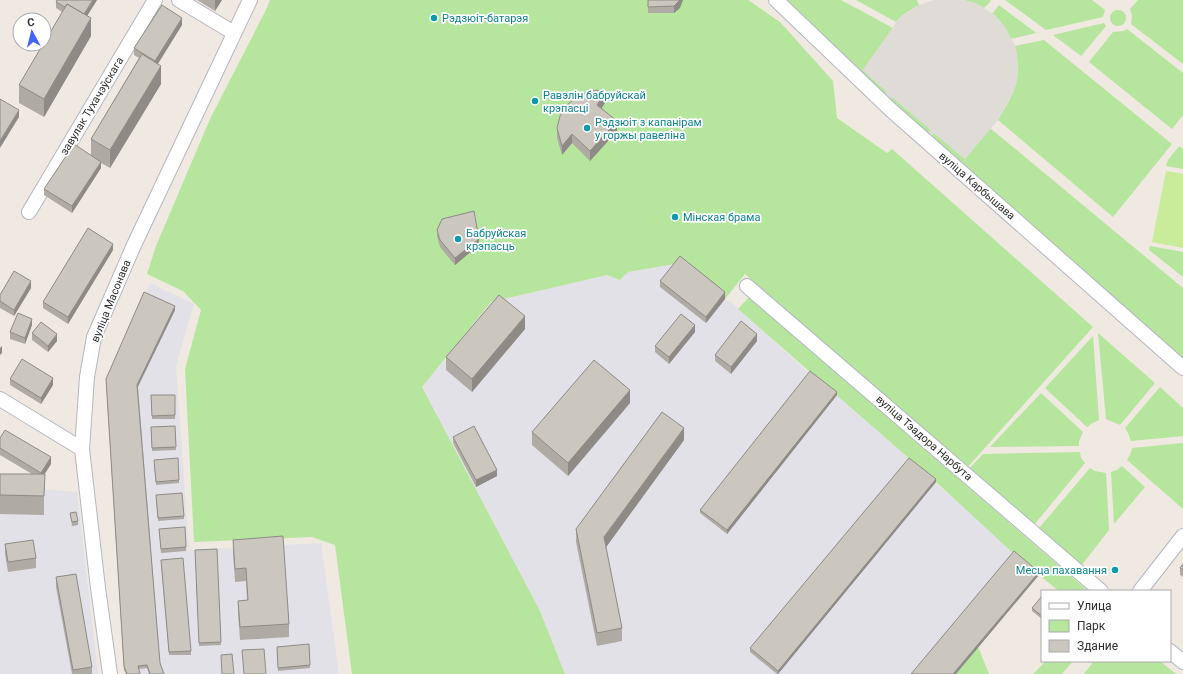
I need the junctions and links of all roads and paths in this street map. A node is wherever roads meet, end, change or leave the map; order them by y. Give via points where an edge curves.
1 (155, 0) edge
2 (179, 0) edge
3 (250, 0) edge
4 (776, 0) edge
5 (234, 33) junction
6 (29, 212) dead end
7 (747, 286) dead end
8 (1183, 368) edge
9 (0, 400) edge
10 (82, 449) junction
11 (1183, 536) edge
12 (1099, 590) edge
13 (1141, 590) edge
14 (1171, 652) edge
15 (1183, 662) edge
16 (110, 674) edge

1 - 6 street, завулак Тухачэўскага
2 - 5 street
3 - 5 street, вуліца Масонава
4 - 8 street, вуліца Карбышава via 891,110
5 - 10 street, вуліца Масонава via 134,245 94,337 87,377
7 - 12 street, вуліца Тэадора Нарбута
9 - 10 street
10 - 16 street, вуліца Масонава
11 - 13 street
14 - 15 street

